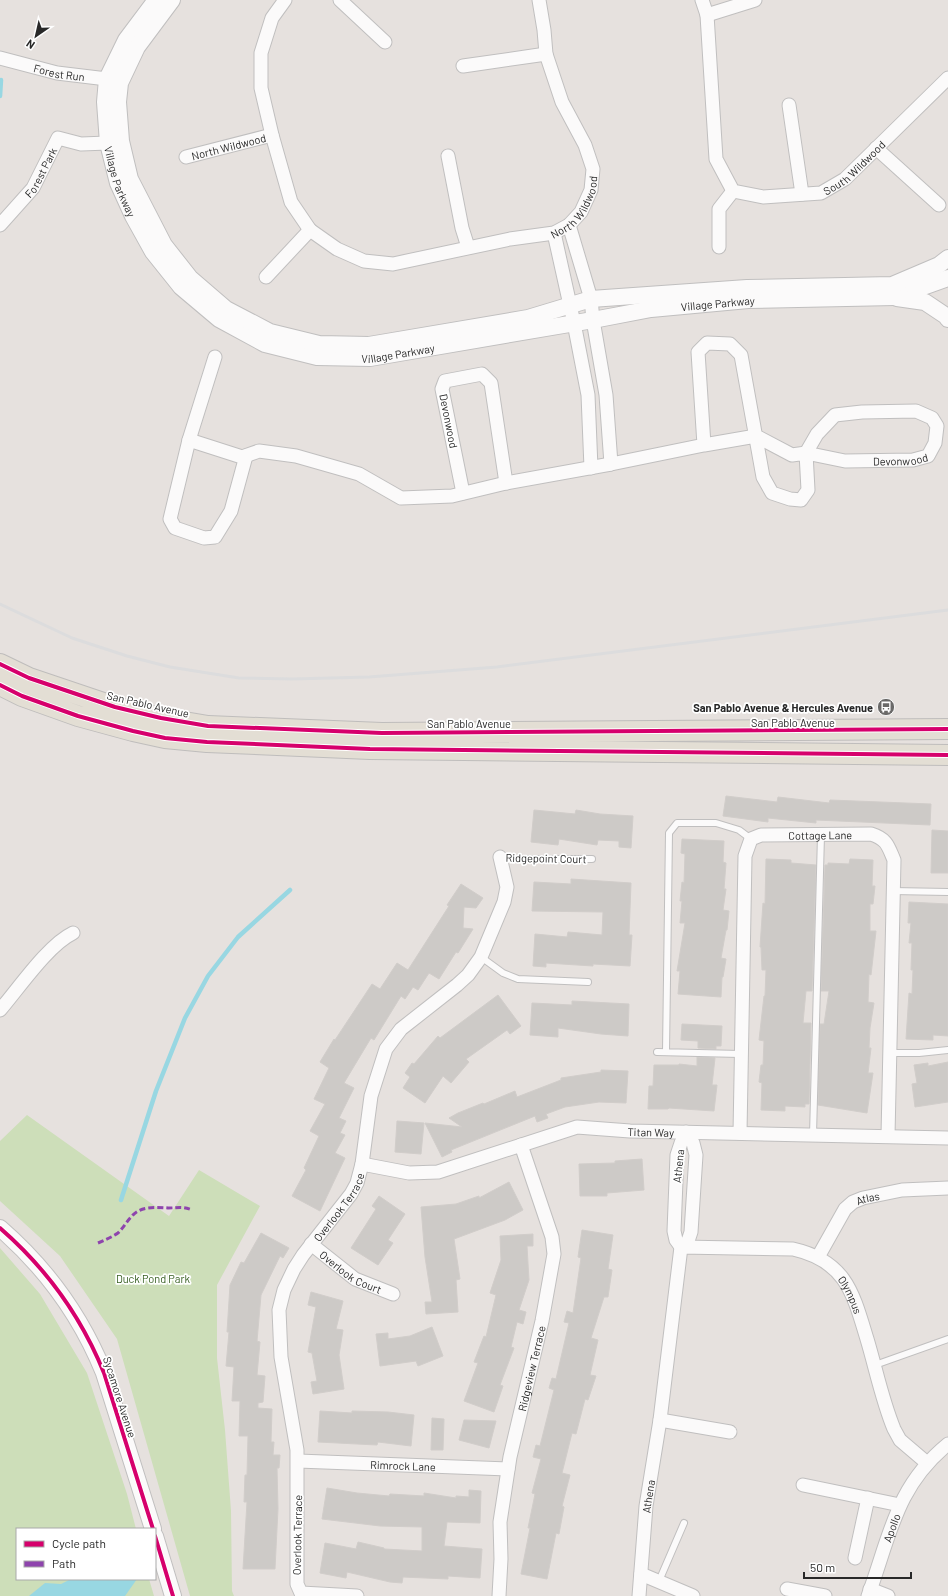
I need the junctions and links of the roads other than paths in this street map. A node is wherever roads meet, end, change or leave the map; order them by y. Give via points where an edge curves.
1 (156, 0) edge
2 (172, 0) edge
3 (285, 0) edge
4 (340, 0) edge
5 (540, 0) edge
6 (702, 0) edge
7 (755, 0) edge
8 (707, 16) junction
9 (384, 42) dead end
10 (546, 54) junction
11 (0, 58) edge
12 (463, 66) dead end
13 (948, 78) edge
14 (113, 81) junction
15 (789, 105) dead end
16 (272, 135) junction
17 (108, 143) junction
18 (876, 148) junction
19 (448, 156) dead end
20 (186, 157) dead end
21 (733, 191) junction
22 (802, 194) junction
23 (939, 205) dead end
24 (0, 225) edge
25 (569, 225) junction
26 (310, 230) junction
27 (554, 233) junction
28 (468, 247) junction
29 (719, 247) dead end
30 (945, 260) edge
31 (266, 277) dead end
32 (947, 281) edge
33 (895, 297) junction
34 (591, 299) junction
35 (570, 305) junction
36 (948, 319) edge
37 (593, 320) junction
38 (574, 322) junction
39 (215, 357) dead end
40 (756, 436) junction
41 (189, 440) junction
42 (704, 444) junction
43 (806, 453) junction
44 (246, 456) junction
45 (611, 464) junction
46 (591, 468) junction
47 (506, 483) junction
48 (463, 493) junction
49 (0, 664) edge
50 (0, 685) edge
51 (948, 729) edge
52 (948, 755) edge
53 (821, 835) junction
54 (751, 839) junction
55 (500, 857) joint
56 (592, 859) dead end
57 (892, 891) junction
58 (948, 892) edge
59 (73, 933) dead end
60 (481, 957) junction
61 (588, 982) dead end
62 (0, 1010) edge
63 (948, 1050) edge
64 (658, 1052) dead end
65 (666, 1052) junction
66 (889, 1053) junction
67 (740, 1054) junction
68 (686, 1132) junction
69 (740, 1133) junction
70 (813, 1135) junction
71 (888, 1136) junction
72 (948, 1138) edge
73 (521, 1145) junction
74 (362, 1164) junction
75 (948, 1188) edge
76 (0, 1228) edge
77 (311, 1244) junction
78 (681, 1248) junction
79 (818, 1257) junction
80 (393, 1294) dead end
81 (948, 1339) edge
82 (875, 1365) junction
83 (660, 1420) junction
84 (730, 1432) dead end
85 (948, 1444) edge
86 (298, 1461) junction
87 (927, 1463) junction
88 (508, 1469) junction
89 (803, 1485) dead end
90 (868, 1498) junction
91 (900, 1505) junction
92 (684, 1523) dead end
93 (153, 1528) edge
94 (156, 1539) edge
95 (855, 1558) dead end
96 (641, 1574) junction
97 (659, 1582) junction
98 (788, 1589) dead end
99 (869, 1592) edge
100 (174, 1596) edge
101 (357, 1596) edge
102 (499, 1596) edge
103 (639, 1596) edge
104 (693, 1596) edge
105 (825, 1596) edge
106 (888, 1596) edge

1 - 14 street, Village Parkway via 126,40
2 - 14 street, Village Parkway
3 - 16 street, North Wildwood via 272,18 261,53 261,88
4 - 9 street
5 - 10 street, North Wildwood
6 - 8 street
7 - 8 street
8 - 21 street via 716,159
10 - 12 street
10 - 25 street, North Wildwood via 562,102 585,145 593,169 591,190 581,212
11 - 14 street, Forest Run via 57,73
13 - 18 street, South Wildwood
14 - 17 street, Village Parkway via 105,102
14 - 35 street, Village Parkway via 118,102 121,141 130,179 164,245 190,278 226,308 270,332 319,344 369,345 528,318
15 - 22 street
16 - 20 street, North Wildwood
16 - 26 street, North Wildwood via 292,202
17 - 24 street, Forest Park via 81,144 58,138 33,188
17 - 38 street, Village Parkway via 118,183 153,252 181,287 219,319 265,344 317,357 370,358
18 - 22 street, South Wildwood via 845,179 821,193
18 - 23 street
19 - 28 street
21 - 22 street, South Wildwood via 763,197
21 - 29 street via 719,209
25 - 27 street, North Wildwood
25 - 34 street
26 - 28 street, North Wildwood via 337,249 364,261 393,264
26 - 31 street
27 - 28 street, North Wildwood
27 - 35 street
30 - 32 street
30 - 34 street, Village Parkway via 892,284 747,288
32 - 33 street, Village Parkway
33 - 36 street via 925,302
33 - 37 street, Village Parkway via 748,300 652,309
34 - 35 street, Village Parkway
34 - 37 street
35 - 38 street
37 - 38 street, Village Parkway
37 - 45 street via 606,395
38 - 46 street via 588,395
39 - 41 street
40 - 42 street
40 - 42 street via 741,355 730,344 707,343 698,352
40 - 43 street, Devonwood via 792,455
40 - 43 street via 763,476 772,493 801,500 808,490
41 - 44 street via 242,457
41 - 44 street via 170,519 175,528 204,538 215,537 231,511
42 - 45 street
43 - 43 street, Devonwood via 817,434 835,415 916,411 932,418 937,426 935,443 928,456 913,460 845,461
44 - 48 street via 259,451 296,456 359,474 401,498 452,496
45 - 46 street
46 - 47 street
47 - 48 street
47 - 48 street, Devonwood via 491,383 482,374 445,381 442,389
49 - 51 main road, San Pablo Avenue via 29,678 115,707 208,726 382,733
50 - 52 main road via 22,696 78,716 165,738 207,742 370,749
53 - 54 street, Cottage Lane via 761,835
53 - 57 street, Cottage Lane via 871,834 881,838 894,860
53 - 70 lane
54 - 65 lane via 739,830 716,823 678,823 669,833
54 - 67 street via 745,856
55 - 56 lane, Ridgepoint Court
55 - 60 street, Overlook Terrace via 507,888 504,902
57 - 58 lane
57 - 66 street, Cottage Lane
59 - 62 street via 50,951
60 - 61 lane via 503,973 518,979
60 - 74 street, Overlook Terrace via 463,980 401,1029 386,1049 371,1096
63 - 66 lane
64 - 65 lane
65 - 67 lane
66 - 71 street, Cottage Lane
67 - 69 street
68 - 69 street, Titan Way
68 - 73 street, Titan Way via 577,1128
68 - 78 street, Athena via 677,1155 674,1231
68 - 78 street, Athena via 693,1143 696,1155 691,1232
69 - 70 street, Titan Way
70 - 71 street, Titan Way
71 - 72 street, Titan Way
73 - 74 street, Titan Way via 438,1172 409,1173
73 - 88 street, Ridgeview Terrace via 552,1237 554,1254 542,1321
74 - 77 street, Overlook Terrace via 351,1194
75 - 79 street, Atlas via 902,1190 853,1202 846,1209
76 - 93 street, Sycamore Avenue via 34,1260 56,1286 80,1322 95,1351
77 - 80 street, Overlook Court via 355,1279
77 - 86 street, Overlook Terrace via 294,1269 284,1290 279,1310 281,1357
78 - 79 street, Olympus via 784,1248
78 - 83 street, Athena
79 - 82 street, Olympus via 848,1285
81 - 82 lane
82 - 87 street, Olympus via 894,1429 900,1440
83 - 84 street
83 - 96 street, Athena via 646,1506
85 - 87 street, Apollo
86 - 88 street, Rimrock Lane
86 - 101 street, Overlook Terrace via 297,1584 301,1593
87 - 91 street, Apollo via 911,1484
88 - 102 street, Ridgeview Terrace via 500,1522
89 - 90 street, Apollo
90 - 91 street, Apollo
90 - 95 street
91 - 99 street, Apollo
92 - 97 lane
94 - 100 street
96 - 97 street
96 - 103 street, Athena
97 - 104 street
98 - 105 street
99 - 106 street

